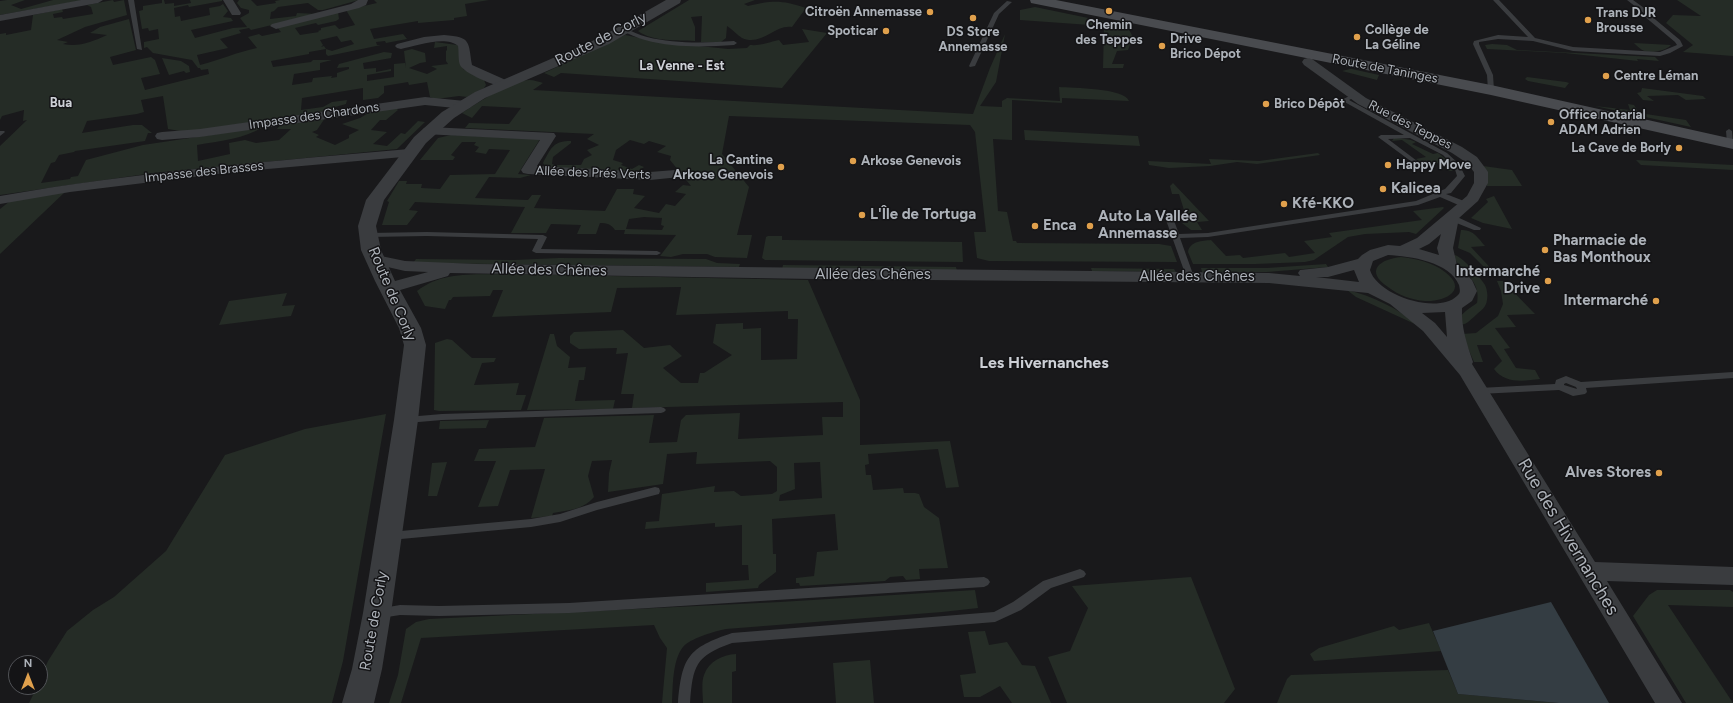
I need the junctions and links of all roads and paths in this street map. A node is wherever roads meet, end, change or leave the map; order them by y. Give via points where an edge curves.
1 (98, 0) edge
2 (131, 0) edge
3 (228, 0) edge
4 (363, 0) edge
5 (675, 0) edge
6 (1036, 0) edge
7 (1496, 0) edge
8 (1630, 0) edge
9 (1010, 2) dead end
10 (236, 13) dead end
11 (0, 18) edge
12 (276, 26) dead end
13 (624, 30) junction
14 (1533, 39) junction
15 (734, 44) dead end
16 (401, 46) dead end
17 (140, 49) dead end
18 (1308, 62) dead end
19 (972, 66) dead end
20 (504, 84) junction
21 (1491, 90) junction
22 (1354, 96) junction
23 (465, 104) junction
24 (429, 131) junction
25 (162, 136) dead end
26 (1415, 138) junction
27 (1730, 139) edge
28 (409, 153) junction
29 (1418, 164) dead end
30 (675, 174) dead end
31 (1439, 194) junction
32 (0, 200) edge
33 (1466, 205) junction
34 (1452, 218) junction
35 (1170, 220) dead end
36 (1477, 228) dead end
37 (369, 235) junction
38 (1176, 236) junction
39 (1402, 251) junction
40 (657, 252) dead end
41 (376, 260) junction
42 (1362, 263) junction
43 (1450, 267) junction
44 (476, 269) junction
45 (1190, 277) junction
46 (1269, 278) junction
47 (390, 288) junction
48 (1374, 288) junction
49 (1396, 301) junction
50 (1454, 306) junction
51 (1467, 371) junction
52 (1733, 375) edge
53 (1479, 391) junction
54 (661, 410) dead end
55 (406, 420) junction
56 (655, 492) dead end
57 (388, 536) junction
58 (1588, 571) junction
59 (1080, 574) dead end
60 (1733, 576) edge
61 (984, 582) dead end
62 (377, 613) junction
63 (358, 703) edge
64 (684, 703) edge
65 (1669, 703) edge

1 - 11 street
2 - 17 lane
3 - 10 street
4 - 12 street via 355,6
5 - 13 street, Route de Corly
6 - 21 main road, Route de Taninges
7 - 14 lane
8 - 14 lane via 1649,14 1646,15 1678,41 1680,46 1660,54 1588,51
9 - 19 lane via 997,13
13 - 15 lane via 664,41 708,45
13 - 20 street, Route de Corly via 594,46
14 - 21 lane via 1498,37 1477,40 1476,44 1490,75
16 - 20 street via 428,39 458,41 464,45 468,68
18 - 22 street, Rue des Teppes
20 - 23 street, Route de Corly
21 - 27 main road, Route de Taninges
22 - 26 lane via 1344,100
22 - 33 street, Rue des Teppes via 1472,160 1480,172 1482,181
23 - 24 street, Route de Corly
23 - 25 street, Impasse des Chardons via 425,101 200,133
24 - 28 street, Route de Corly
24 - 30 street, Allée des Prés Verts via 549,136 528,170 650,176
26 - 29 lane via 1381,137
26 - 31 lane via 1446,154 1458,165 1461,176 1448,191
28 - 32 street, Impasse des Brasses via 234,168 78,187
28 - 37 street, Route de Corly via 375,200 367,226
31 - 33 lane
31 - 38 lane via 1418,203 1208,235
33 - 34 street, Rue des Teppes
34 - 36 lane
34 - 39 street, Rue des Teppes via 1423,241
34 - 43 street via 1445,248
35 - 38 lane
37 - 40 lane via 543,237 536,251
37 - 41 street, Route de Corly via 371,250
38 - 45 lane
39 - 42 street via 1376,252
39 - 43 street via 1428,256
41 - 44 street, Allée des Chênes via 405,266
41 - 47 street, Route de Corly
42 - 46 street, Allée des Chênes via 1328,272
42 - 48 street via 1361,271 1365,280
43 - 50 street via 1466,282 1468,289 1467,296
44 - 45 street, Allée des Chênes
44 - 47 street, Allée des Chênes via 436,274
45 - 46 street, Allée des Chênes
46 - 48 street, Allée des Chênes
47 - 55 street, Route de Corly via 410,328 415,345
48 - 49 street
49 - 50 street via 1434,309
49 - 51 street, Rue des Hivernanches via 1429,327
50 - 51 street, Rue des Hivernanches via 1454,327
51 - 53 street, Rue des Hivernanches
52 - 53 lane via 1580,385 1582,392 1577,393 1565,391 1560,387
53 - 58 street, Rue des Hivernanches
54 - 55 lane via 442,416
55 - 57 street, Route de Corly
56 - 57 lane via 560,518 531,523
57 - 62 street, Route de Corly
58 - 60 street
58 - 65 street, Rue des Hivernanches
59 - 64 lane via 1047,584 1017,606 995,617 746,636 711,644 697,654 690,666 685,683
61 - 62 lane via 569,608 400,610
62 - 63 street, Route de Corly

